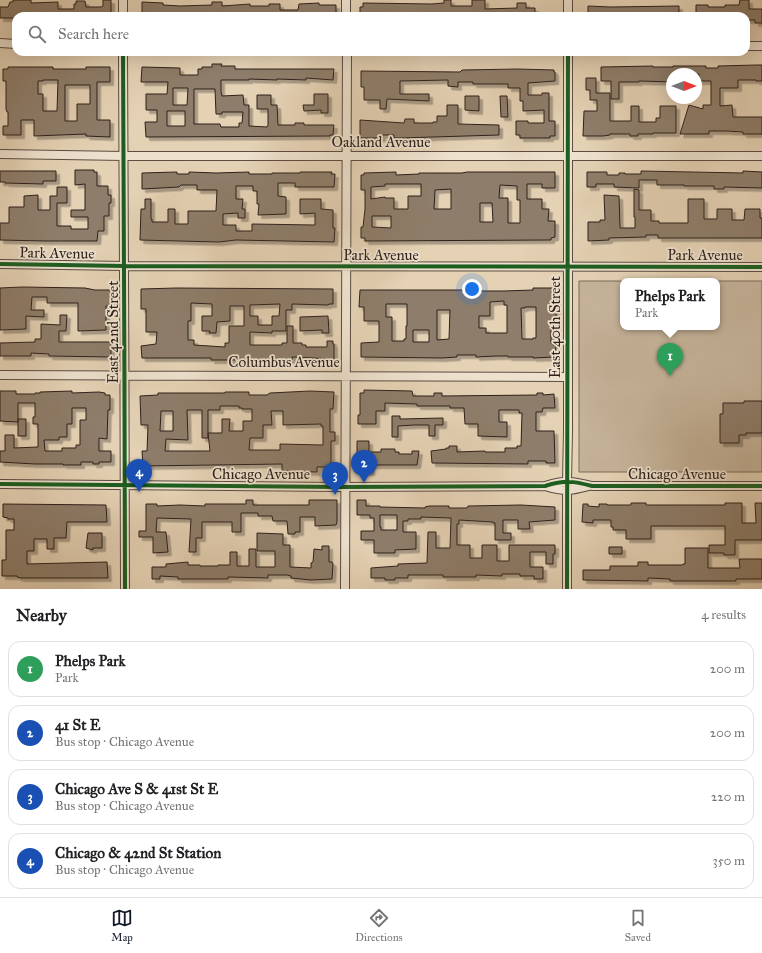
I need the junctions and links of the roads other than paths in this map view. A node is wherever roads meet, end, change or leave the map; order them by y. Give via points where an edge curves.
1 (123, 0) edge
2 (346, 0) edge
3 (568, 0) edge
4 (123, 12) edge
5 (346, 12) edge
6 (568, 12) edge
7 (0, 43) edge
8 (12, 44) edge
9 (750, 46) edge
10 (762, 46) edge
11 (123, 56) edge
12 (347, 56) edge
13 (568, 56) edge
14 (0, 154) edge
15 (124, 156) junction
16 (347, 156) junction
17 (568, 156) junction
18 (762, 156) edge
19 (0, 264) edge
20 (125, 266) junction
21 (346, 267) junction
22 (567, 267) junction
23 (762, 267) edge
24 (0, 375) edge
25 (124, 376) junction
26 (346, 376) junction
27 (568, 377) junction
28 (567, 481) junction
29 (0, 484) edge
30 (124, 486) junction
31 (346, 486) junction
32 (545, 486) junction
33 (592, 486) junction
34 (762, 486) edge
35 (567, 491) junction
36 (125, 589) edge
37 (346, 589) edge
38 (567, 589) edge

1 - 4 street
2 - 5 street
3 - 6 street
7 - 8 street
9 - 10 street
11 - 15 street, East 42nd Street
12 - 16 street
13 - 17 street, East 40th Street
14 - 15 street, Oakland Avenue
15 - 16 street, Oakland Avenue
15 - 20 street, East 42nd Street
16 - 17 street, Oakland Avenue
16 - 21 street
17 - 18 street, Oakland Avenue
17 - 22 street, East 40th Street
19 - 20 street, Park Avenue
20 - 21 street, Park Avenue
20 - 25 street, East 42nd Street
21 - 22 street, Park Avenue
21 - 26 street
22 - 23 street, Park Avenue
22 - 27 street, East 40th Street
24 - 25 street, Columbus Avenue
25 - 26 street, Columbus Avenue
25 - 30 street, East 42nd Street
26 - 27 street, Columbus Avenue
26 - 31 street
27 - 28 street, East 40th Street
28 - 32 street, Chicago Avenue
28 - 33 street, Chicago Avenue
29 - 30 street, Chicago Avenue
30 - 31 street, Chicago Avenue
30 - 36 street, East 42nd Street
31 - 32 street, Chicago Avenue
31 - 37 street
32 - 35 street, Chicago Avenue
33 - 34 street, Chicago Avenue
33 - 35 street, Chicago Avenue
35 - 38 street

